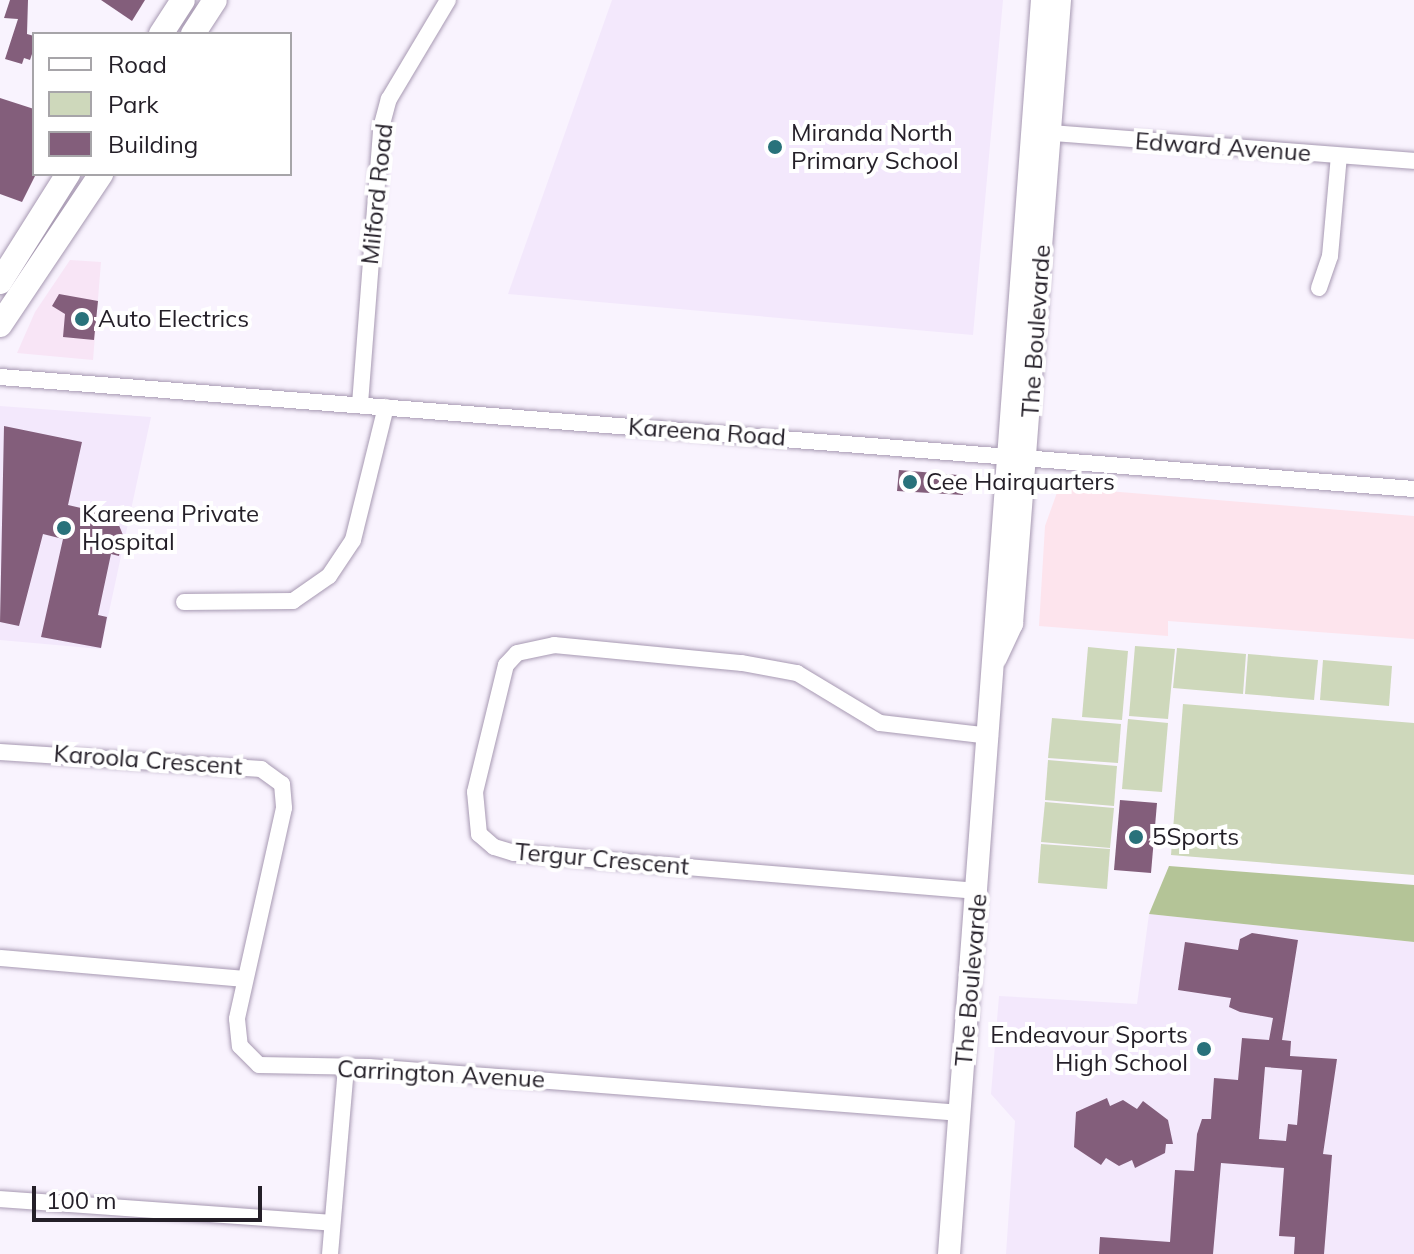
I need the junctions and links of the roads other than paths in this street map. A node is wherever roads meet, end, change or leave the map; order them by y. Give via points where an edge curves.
1 (183, 0) edge
2 (215, 0) edge
3 (448, 0) edge
4 (1042, 0) edge
5 (1060, 0) edge
6 (162, 32) edge
7 (194, 32) edge
8 (1042, 132) junction
9 (1339, 156) junction
10 (1414, 161) edge
11 (67, 176) edge
12 (100, 176) edge
13 (25, 245) junction
14 (0, 254) edge
15 (0, 282) edge
16 (1319, 288) dead end
17 (0, 325) edge
18 (0, 377) edge
19 (360, 404) junction
20 (386, 407) junction
21 (1017, 456) junction
22 (1414, 489) edge
23 (184, 602) dead end
24 (990, 736) junction
25 (0, 752) edge
26 (978, 891) junction
27 (0, 958) edge
28 (243, 979) junction
29 (346, 1068) junction
30 (961, 1113) junction
31 (0, 1199) edge
32 (332, 1223) junction
33 (330, 1254) edge
34 (949, 1254) edge

1 - 6 main road
2 - 7 main road
3 - 19 street, Milford Road via 389,99 381,128
4 - 8 main road, The Boulevarde
5 - 8 main road, The Boulevarde
8 - 9 street, Edward Avenue
8 - 21 main road, The Boulevarde
9 - 10 street, Edward Avenue
9 - 16 street via 1330,256
11 - 13 main road
12 - 17 main road
13 - 14 main road
13 - 15 main road
18 - 19 street, Kareena Road
19 - 20 street, Kareena Road
20 - 21 street, Kareena Road
20 - 23 street via 353,540 329,576 293,601
21 - 22 street, Kareena Road
21 - 24 main road, The Boulevarde via 1012,624 996,659
24 - 26 main road, The Boulevarde
24 - 26 street, Tergur Crescent via 880,723 797,673 554,645 517,653 506,665 475,792 479,834 494,847 514,853
25 - 28 street, Karoola Crescent via 273,774 282,784 284,808
26 - 30 main road, The Boulevarde
27 - 28 street
28 - 29 street, Carrington Avenue via 236,1035 248,1057 271,1068
29 - 30 street, Carrington Avenue
29 - 32 street
30 - 34 main road, The Boulevarde
31 - 32 street
32 - 33 street

